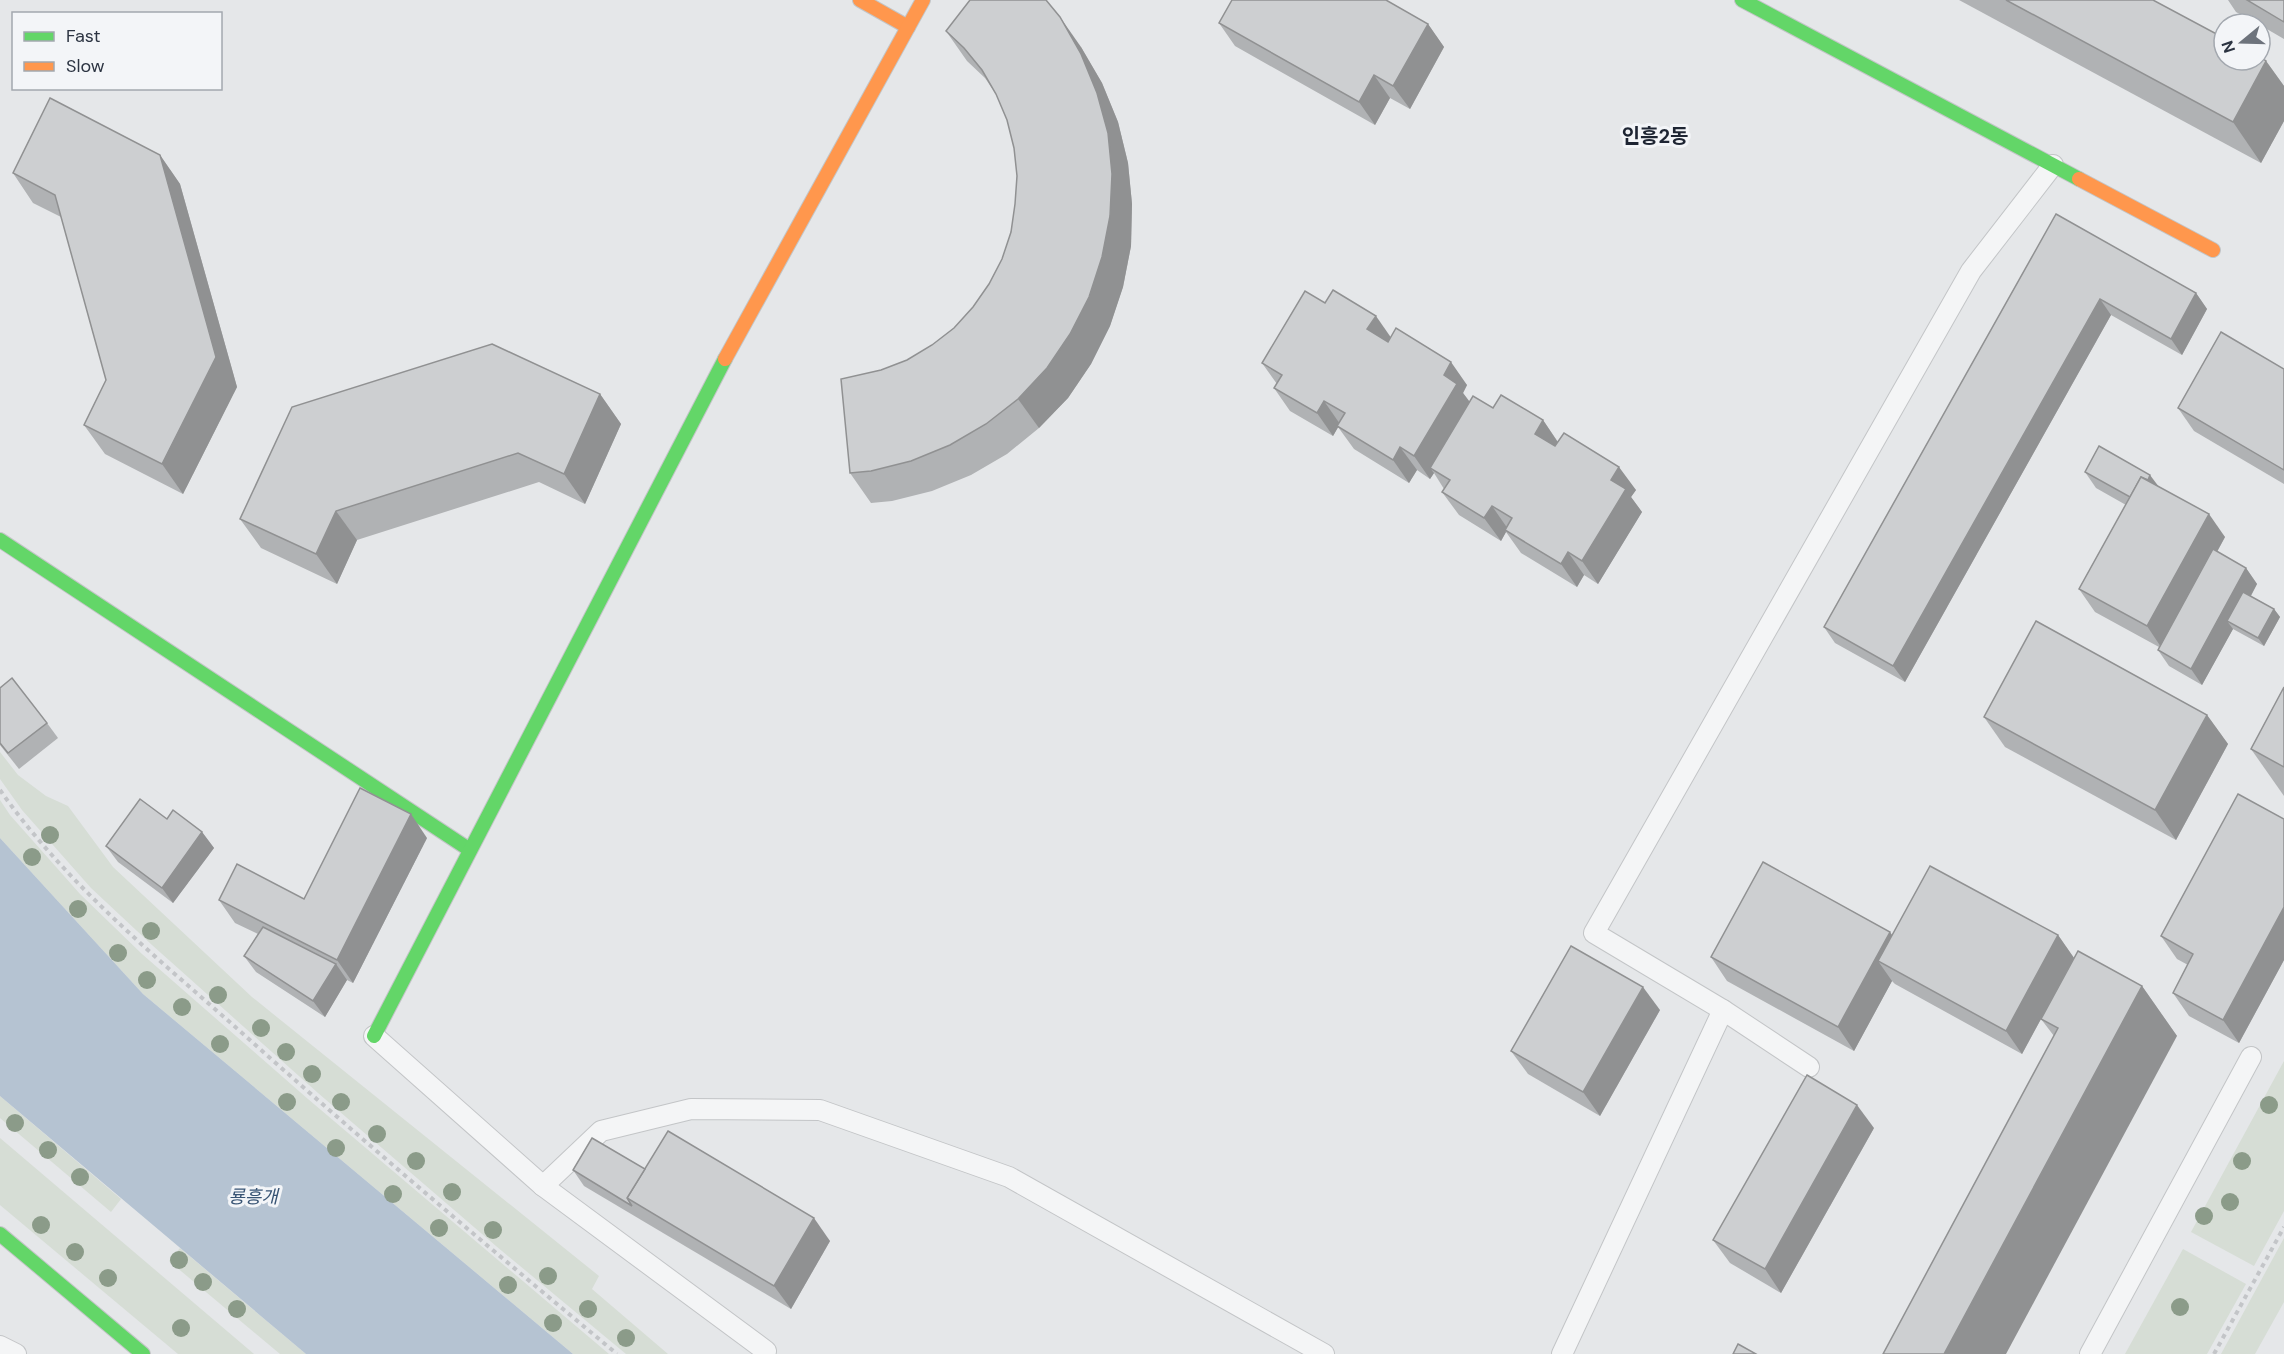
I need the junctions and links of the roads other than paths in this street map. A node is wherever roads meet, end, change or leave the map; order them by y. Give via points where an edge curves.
1 (860, 0) edge
2 (923, 0) edge
3 (1742, 0) edge
4 (908, 27) junction
5 (2053, 165) junction
6 (2213, 250) dead end
7 (0, 540) edge
8 (470, 850) junction
9 (1723, 1010) junction
10 (374, 1036) joint
11 (2251, 1057) dead end
12 (1809, 1067) dead end
13 (543, 1186) junction
14 (0, 1234) edge
15 (0, 1346) edge
16 (766, 1351) dead end
17 (16, 1354) edge
18 (143, 1354) edge
19 (1324, 1354) edge
20 (1562, 1354) edge
21 (2090, 1354) edge

1 - 4 street
2 - 4 street
3 - 5 street
4 - 8 street via 701,402
5 - 6 street
5 - 9 lane via 1971,271 1594,933
7 - 8 street
8 - 10 street
9 - 12 lane
9 - 20 lane
10 - 13 lane
11 - 21 lane
13 - 16 lane
13 - 19 lane via 601,1131 691,1109 820,1110 1009,1177
14 - 18 street
15 - 17 lane

